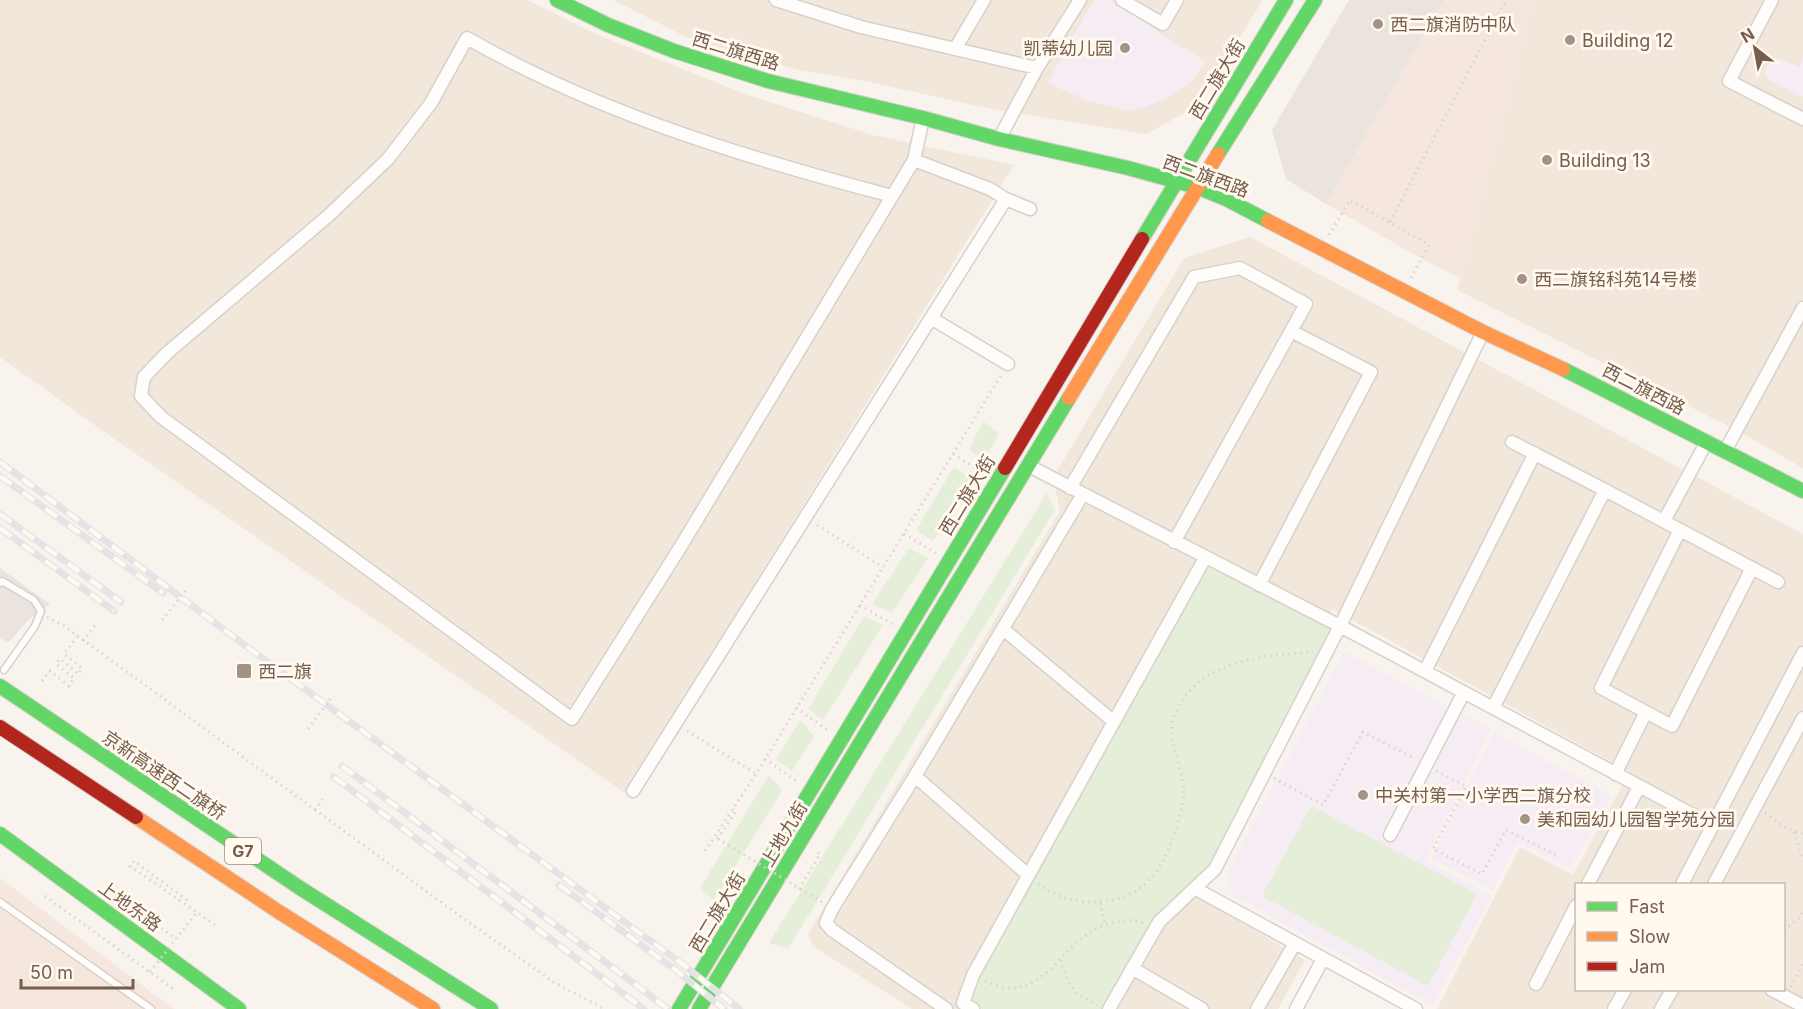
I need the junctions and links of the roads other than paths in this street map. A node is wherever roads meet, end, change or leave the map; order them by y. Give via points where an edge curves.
1 (556, 0) edge
2 (776, 0) edge
3 (984, 0) edge
4 (1080, 0) edge
5 (1122, 0) edge
6 (1177, 0) edge
7 (1286, 0) edge
8 (1315, 0) edge
9 (1772, 0) edge
10 (789, 2) edge
11 (955, 49) junction
12 (1037, 68) junction
13 (923, 118) junction
14 (1803, 119) edge
15 (999, 139) junction
16 (914, 160) junction
17 (1176, 182) junction
18 (1197, 188) junction
19 (892, 196) junction
20 (1006, 199) junction
21 (1030, 208) dead end
22 (1803, 308) edge
23 (931, 318) junction
24 (1291, 332) junction
25 (1483, 332) junction
26 (1008, 364) road end
27 (1707, 441) junction
28 (1512, 442) dead end
29 (1725, 451) junction
30 (1535, 453) junction
31 (1029, 466) junction
32 (1070, 488) junction
33 (1605, 490) junction
34 (1803, 491) edge
35 (1083, 494) junction
36 (1664, 521) junction
37 (1680, 530) junction
38 (1174, 542) junction
39 (1205, 558) junction
40 (1752, 568) junction
41 (1778, 582) dead end
42 (0, 584) edge
43 (1258, 585) junction
44 (1340, 626) junction
45 (1003, 629) junction
46 (1803, 654) edge
47 (2, 672) edge
48 (1425, 672) junction
49 (900, 677) joint
50 (0, 686) edge
51 (1464, 692) junction
52 (1493, 708) junction
53 (1646, 712) junction
54 (1803, 718) edge
55 (1113, 721) junction
56 (0, 727) edge
57 (1615, 774) junction
58 (130, 775) junction
59 (915, 776) junction
60 (1639, 787) junction
61 (633, 791) dead end
62 (1712, 825) junction
63 (0, 834) edge
64 (1390, 836) dead end
65 (1028, 875) junction
66 (1589, 883) edge
67 (1683, 883) edge
68 (1715, 883) edge
69 (1196, 889) junction
70 (0, 902) edge
71 (1575, 908) edge
72 (1295, 943) junction
73 (1323, 959) junction
74 (1132, 968) junction
75 (1536, 984) dead end
76 (1624, 991) edge
77 (1671, 991) edge
78 (1774, 991) edge
79 (1786, 997) junction
80 (968, 1006) edge
81 (1803, 1006) edge
82 (234, 1008) edge
83 (1104, 1008) edge
84 (151, 1009) edge
85 (433, 1009) edge
86 (491, 1009) edge
87 (679, 1009) edge
88 (699, 1009) edge
89 (948, 1009) edge
90 (1202, 1009) edge
91 (1257, 1009) edge
92 (1296, 1009) edge
93 (1416, 1009) edge
94 (1614, 1009) edge
95 (1661, 1009) edge
96 (1780, 1009) edge

1 - 13 main road, 西二旗西路 via 685,55 768,81
2 - 10 street
3 - 11 street
4 - 12 street
5 - 6 street via 1163,24
7 - 17 main road, 西二旗大街
8 - 18 main road, 西二旗大街
9 - 14 street via 1729,81
10 - 11 street via 861,27
11 - 12 street
12 - 15 street
13 - 15 main road, 西二旗西路
13 - 16 street
15 - 17 main road, 西二旗西路
16 - 19 street
16 - 20 street via 981,185
17 - 18 main road, 西二旗西路
17 - 87 main road, 西二旗大街
18 - 25 main road, 西二旗西路 via 1237,204
18 - 31 main road, 西二旗大街
19 - 19 street via 572,719 161,417 141,396 144,377 167,353 328,216 388,159 430,103 467,38 597,101 683,134
20 - 21 street
20 - 23 street
22 - 29 street
23 - 26 street
23 - 61 street
24 - 32 street via 1306,304 1296,298 1240,268 1194,277
24 - 38 street
24 - 43 street via 1371,372
25 - 27 main road, 西二旗西路
25 - 44 street
27 - 29 main road, 西二旗西路
27 - 36 street
28 - 30 street
29 - 34 main road, 西二旗西路
30 - 33 street
30 - 48 street
31 - 32 street
31 - 49 main road, 西二旗大街
32 - 35 street
33 - 36 street
33 - 52 street
35 - 38 street
35 - 45 street
36 - 37 street
37 - 40 street
37 - 53 street via 1600,688
38 - 39 street
39 - 43 street
39 - 55 street
40 - 41 street
40 - 53 street via 1672,726
42 - 47 lane via 2,581 34,600 41,611
43 - 44 street
44 - 48 street
44 - 69 street via 1215,869
45 - 55 street
45 - 59 street
46 - 62 street
47 - 58 main road
48 - 51 street
49 - 88 main road, 上地九街
50 - 58 main road, 京新高速西二旗桥 / G7
51 - 52 street
51 - 64 street
52 - 57 street
53 - 57 street
54 - 68 street
55 - 65 street
56 - 85 main road, G7
57 - 60 street
58 - 86 main road, 京新高速西二旗桥 / G7
59 - 65 street
59 - 89 street via 826,923
60 - 62 street
60 - 66 street
62 - 67 street
63 - 82 main road, 上地东路
65 - 80 street via 973,975
69 - 72 street
69 - 74 street via 1155,928
70 - 84 lane
71 - 75 street
72 - 73 street
72 - 91 street
73 - 92 street
73 - 93 street
74 - 83 street
74 - 90 street
76 - 94 street
77 - 95 street
78 - 79 street
79 - 81 street
79 - 96 street
80 - 89 street

